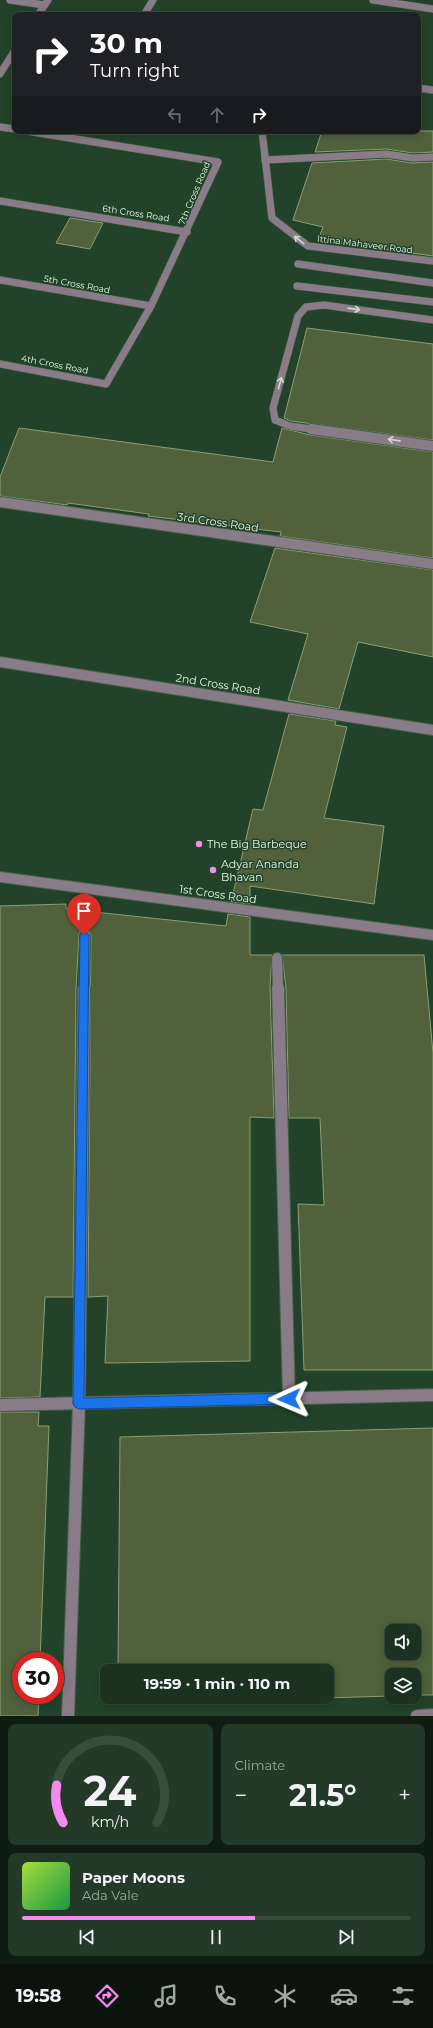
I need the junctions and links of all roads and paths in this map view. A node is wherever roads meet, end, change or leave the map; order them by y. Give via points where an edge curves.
1 (10, 0) edge
2 (153, 0) edge
3 (373, 0) edge
4 (46, 3) edge
5 (433, 9) edge
6 (40, 12) edge
7 (146, 12) edge
8 (0, 59) edge
9 (12, 61) edge
10 (0, 74) edge
11 (421, 88) edge
12 (432, 90) dead end
13 (0, 127) edge
14 (12, 129) edge
15 (45, 134) edge
16 (262, 134) edge
17 (433, 157) edge
18 (265, 160) junction
19 (0, 201) edge
20 (186, 232) junction
21 (433, 261) edge
22 (298, 264) dead end
23 (0, 280) edge
24 (433, 283) edge
25 (297, 286) dead end
26 (433, 302) edge
27 (151, 306) junction
28 (433, 320) edge
29 (0, 364) edge
30 (433, 446) edge
31 (0, 502) edge
32 (433, 564) edge
33 (0, 662) edge
34 (433, 730) edge
35 (0, 877) edge
36 (84, 935) dead end
37 (433, 935) edge
38 (278, 958) dead end
39 (433, 1395) edge
40 (289, 1399) junction
41 (79, 1404) junction
42 (0, 1405) edge
43 (68, 1716) edge
44 (417, 1716) edge
45 (433, 1716) edge

1 - 4 street
2 - 7 street
3 - 5 street
4 - 6 street
8 - 9 street
9 - 10 street
11 - 12 street
13 - 14 street
15 - 20 street, 7th Cross Road via 218,162
16 - 18 street, Ittina Mahaveer Road
17 - 18 street via 413,158 386,154
21 -> 18 street, Ittina Mahaveer Road via 308,246 272,218
19 - 20 street, 6th Cross Road
20 - 27 street
22 - 24 street
23 - 27 street, 5th Cross Road
25 - 26 street
27 - 29 street, 4th Cross Road via 106,384
30 -> 28 street via 290,426 275,420 273,408 298,316 306,307 324,305
31 - 32 street, 3rd Cross Road
33 - 34 street, 2nd Cross Road
35 - 37 street, 1st Cross Road
36 - 41 street
38 - 40 street
39 - 40 street
40 - 41 street
41 - 42 street
41 - 43 street
44 - 45 street

